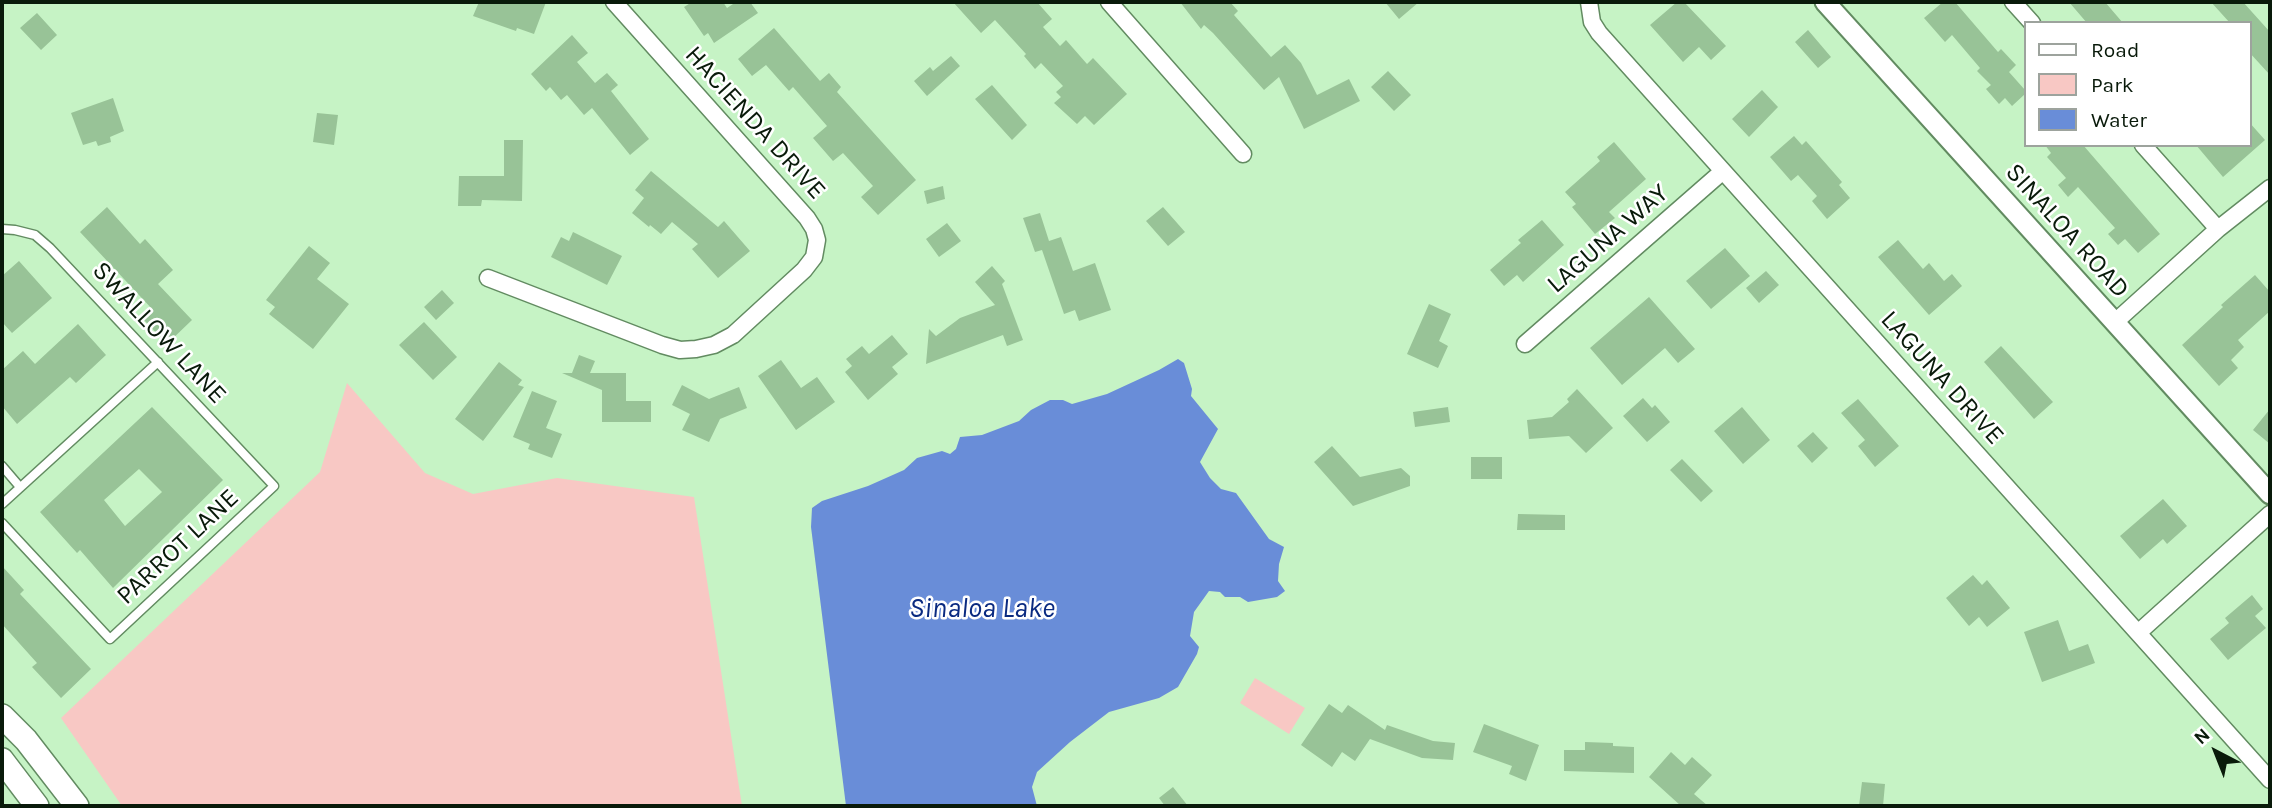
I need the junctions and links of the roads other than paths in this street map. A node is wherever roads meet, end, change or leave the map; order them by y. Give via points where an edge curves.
1 (614, 2) edge
2 (1109, 2) edge
3 (1589, 2) edge
4 (1825, 2) edge
5 (2013, 2) edge
6 (2030, 21) edge
7 (2145, 147) edge
8 (1243, 154) dead end
9 (1723, 171) junction
10 (2270, 188) edge
11 (2, 229) edge
12 (2218, 229) junction
13 (488, 278) dead end
14 (2114, 323) junction
15 (1525, 344) dead end
16 (158, 362) junction
17 (2, 466) edge
18 (274, 486) joint
19 (20, 487) junction
20 (2270, 494) edge
21 (2, 504) edge
22 (2270, 514) edge
23 (2, 523) edge
24 (2138, 633) junction
25 (2, 716) edge
26 (2, 760) edge
27 (2270, 780) edge
28 (37, 806) edge
29 (77, 806) edge

1 - 13 street, HACIENDA DRIVE via 807,218 817,240 814,257 733,335 696,349 662,345
2 - 8 street
3 - 9 street, LAGUNA DRIVE via 1599,33
4 - 14 street, SINALOA ROAD
5 - 6 street
7 - 12 street
9 - 15 street, LAGUNA WAY
9 - 24 street, LAGUNA DRIVE
10 - 12 street
11 - 16 lane, SWALLOW LANE via 34,235 50,248
12 - 14 street
14 - 20 street, SINALOA ROAD
16 - 18 lane, SWALLOW LANE
16 - 19 lane
17 - 19 lane
18 - 23 lane, PARROT LANE via 110,639
19 - 21 lane
22 - 24 street
24 - 27 street, LAGUNA DRIVE
25 - 29 main road
26 - 28 main road

